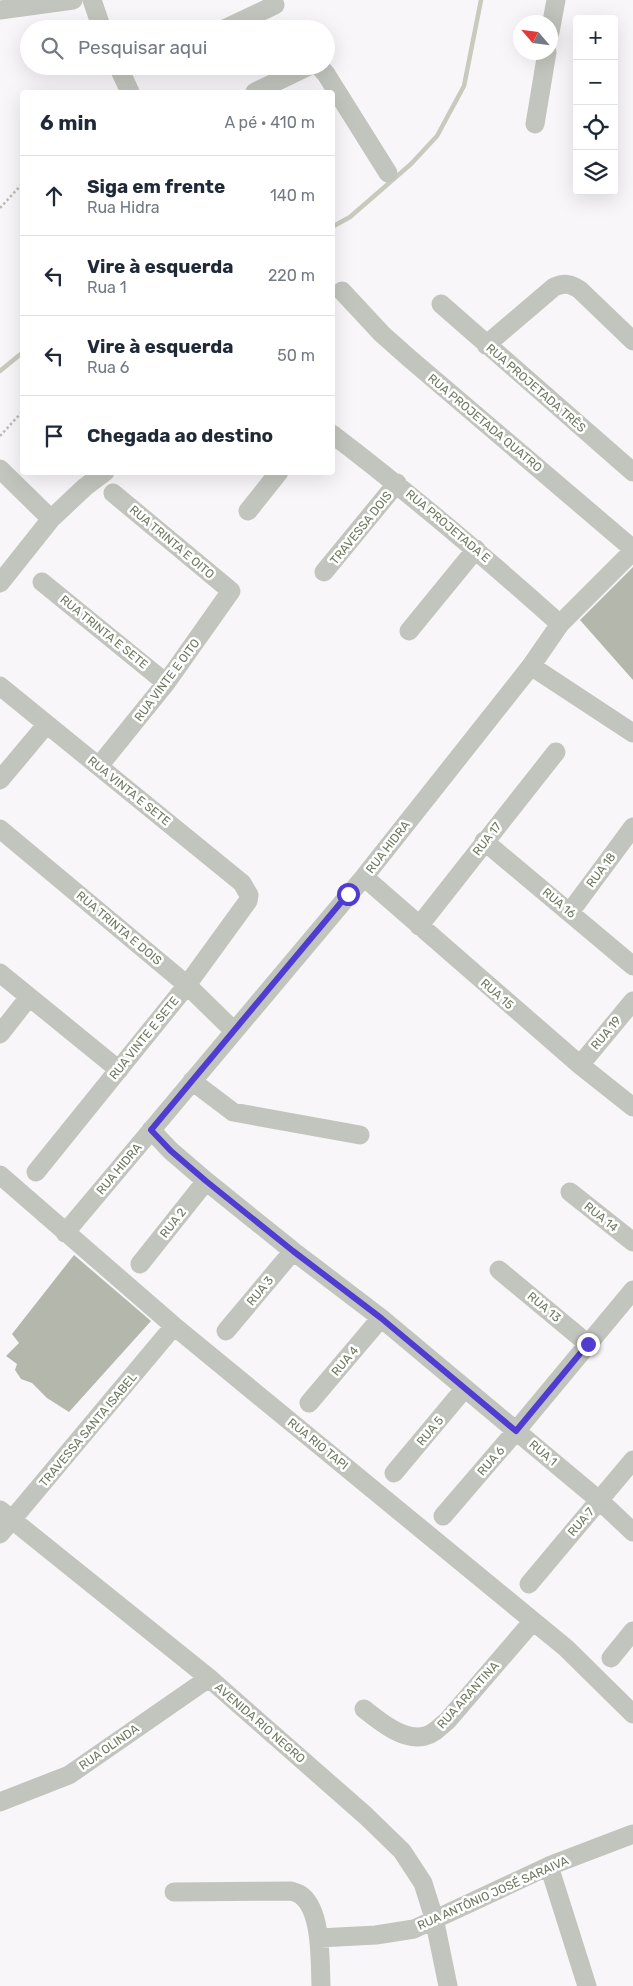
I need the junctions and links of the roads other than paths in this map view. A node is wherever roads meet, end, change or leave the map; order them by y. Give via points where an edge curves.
1 (73, 0) edge
2 (92, 0) edge
3 (556, 0) edge
4 (275, 5) dead end
5 (0, 10) edge
6 (553, 15) edge
7 (99, 20) edge
8 (243, 20) edge
9 (546, 60) edge
10 (125, 75) edge
11 (290, 75) edge
12 (327, 75) edge
13 (129, 90) edge
14 (259, 90) edge
15 (534, 124) dead end
16 (388, 173) dead end
17 (342, 291) dead end
18 (441, 304) dead end
19 (633, 341) edge
20 (486, 345) junction
21 (335, 436) edge
22 (0, 468) edge
23 (633, 472) edge
24 (101, 475) edge
25 (277, 475) edge
26 (397, 483) junction
27 (113, 493) dead end
28 (248, 511) dead end
29 (51, 519) junction
30 (476, 549) junction
31 (633, 550) edge
32 (324, 572) dead end
33 (42, 582) dead end
34 (0, 583) edge
35 (231, 591) joint
36 (560, 624) junction
37 (409, 631) dead end
38 (531, 666) junction
39 (166, 683) junction
40 (0, 686) edge
41 (46, 724) junction
42 (633, 733) edge
43 (556, 752) dead end
44 (99, 766) junction
45 (0, 780) edge
46 (633, 827) edge
47 (0, 829) edge
48 (484, 841) junction
49 (364, 877) junction
50 (248, 901) joint
51 (570, 912) junction
52 (419, 926) junction
53 (633, 966) edge
54 (0, 973) edge
55 (187, 985) junction
56 (29, 997) junction
57 (633, 1001) edge
58 (234, 1031) junction
59 (0, 1034) edge
60 (580, 1065) junction
61 (119, 1070) junction
62 (192, 1080) junction
63 (633, 1107) edge
64 (151, 1130) junction
65 (360, 1135) dead end
66 (36, 1172) dead end
67 (2, 1181) edge
68 (206, 1181) junction
69 (570, 1192) dead end
70 (65, 1233) junction
71 (633, 1242) edge
72 (293, 1251) junction
73 (140, 1264) dead end
74 (499, 1270) dead end
75 (633, 1290) edge
76 (381, 1318) junction
77 (174, 1326) junction
78 (226, 1330) dead end
79 (588, 1344) junction
80 (465, 1388) junction
81 (309, 1403) dead end
82 (516, 1431) junction
83 (633, 1460) edge
84 (394, 1473) dead end
85 (600, 1501) junction
86 (443, 1516) dead end
87 (4, 1521) edge
88 (633, 1532) edge
89 (529, 1584) dead end
90 (533, 1621) junction
91 (633, 1631) edge
92 (611, 1658) dead end
93 (209, 1678) junction
94 (364, 1709) dead end
95 (633, 1714) edge
96 (0, 1802) edge
97 (633, 1834) edge
98 (549, 1866) junction
99 (174, 1892) dead end
100 (434, 1918) junction
101 (320, 1938) junction
102 (321, 1986) edge
103 (448, 1986) edge
104 (587, 1986) edge

1 - 5 street
2 - 7 street
3 - 6 street
4 - 8 street
9 - 15 street
10 - 13 street
11 - 14 street
12 - 16 street
17 - 31 street, RUA PROJETADA QUATRO via 402,352
18 - 20 street, RUA PROJETADA TRÊS
19 - 20 street via 580,290 572,284 562,284 554,287
20 - 23 street, RUA PROJETADA TRÊS
21 - 26 street, RUA PROJETADA E
22 - 29 street
24 - 29 street
25 - 28 street
26 - 30 street, RUA PROJETADA E
26 - 32 street, TRAVESSA DOIS
27 - 35 street, RUA TRINTA E OITO
29 - 34 street
30 - 36 street, RUA PROJETADA E
30 - 37 street
31 - 36 street, RUA HIDRA
33 - 39 street, RUA TRINTA E SETE
35 - 39 street, RUA VINTE E OITO
36 - 38 street, RUA HIDRA
38 - 42 street
38 - 49 street, RUA HIDRA
39 - 44 street, RUA VINTE E OITO
40 - 41 street, RUA VINTA E SETE
41 - 44 street, RUA VINTA E SETE
41 - 45 street
43 - 48 street, RUA 17
44 - 50 street, RUA VINTA E SETE via 242,883 249,895
46 - 51 street, RUA 18
47 - 55 street, RUA TRINTA E DOIS
48 - 51 street, RUA 16
48 - 52 street, RUA 17
49 - 52 street, RUA 15
49 - 58 street, RUA HIDRA
50 - 55 street, RUA VINTE E SETE
51 - 53 street, RUA 16
52 - 60 street, RUA 15
54 - 56 street
55 - 58 street, RUA TRINTA E DOIS
55 - 61 street, RUA VINTE E SETE
56 - 59 street
56 - 61 street
57 - 60 street, RUA 19
58 - 62 street, RUA HIDRA
60 - 63 street, RUA 15
61 - 66 street, RUA VINTE E SETE
62 - 64 street, RUA HIDRA
62 - 65 street via 232,1112
64 - 68 street, RUA 1
64 - 70 street, RUA HIDRA
67 - 70 street, RUA RIO TAPI
68 - 72 street, RUA 1
68 - 73 street, RUA 2
69 - 71 street, RUA 14
70 - 77 street, RUA RIO TAPI
72 - 76 street, RUA 1
72 - 78 street, RUA 3
74 - 79 street, RUA 13
75 - 79 street, RUA 6
76 - 80 street, RUA 1
76 - 81 street, RUA 4
77 - 87 street, TRAVESSA SANTA ISABEL
77 - 90 street, RUA RIO TAPI
79 - 82 street, RUA 6
80 - 82 street, RUA 1
80 - 84 street, RUA 5
82 - 85 street, RUA 1
82 - 86 street, RUA 6
83 - 85 street, RUA 7
85 - 88 street, RUA 1
85 - 89 street, RUA 7
87 - 93 street, AVENIDA RIO NEGRO
90 - 94 street, RUA ARANTINA via 448,1720 424,1737 411,1736 383,1724
90 - 95 street, RUA RIO TAPI via 566,1648
91 - 92 street
93 - 96 street, RUA OLINDA via 69,1774
93 - 100 street, AVENIDA RIO NEGRO via 359,1809 402,1851 423,1883
97 - 98 street, RUA ANTÔNIO JOSÉ SARAIVA
98 - 100 street, RUA ANTÔNIO JOSÉ SARAIVA
98 - 104 street
99 - 101 street via 291,1891 301,1895 310,1906
100 - 101 street, RUA ANTÔNIO JOSÉ SARAIVA via 414,1929 376,1936
100 - 103 street, AVENIDA RIO NEGRO
101 - 102 street

